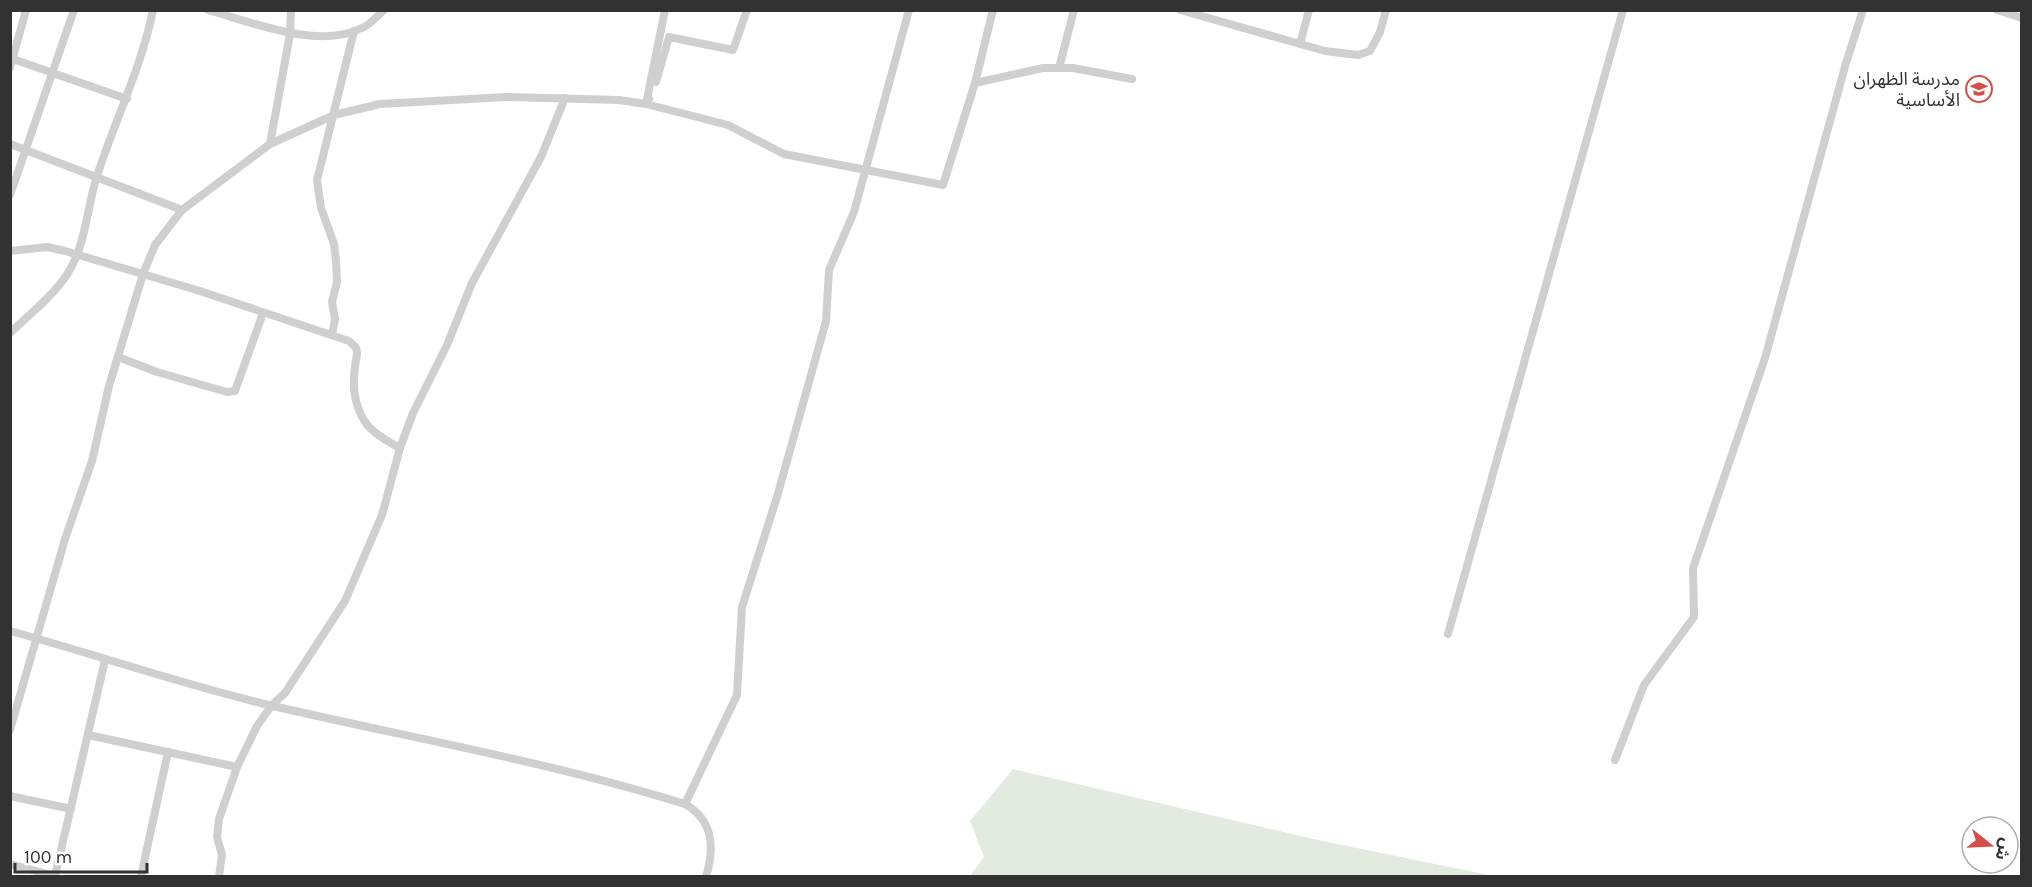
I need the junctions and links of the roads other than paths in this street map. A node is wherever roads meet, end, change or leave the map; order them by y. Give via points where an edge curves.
1 (26, 10) edge
2 (74, 10) edge
3 (153, 10) edge
4 (208, 10) edge
5 (291, 10) edge
6 (384, 10) edge
7 (665, 10) edge
8 (747, 10) edge
9 (909, 10) edge
10 (993, 10) edge
11 (1074, 10) edge
12 (1180, 10) edge
13 (1309, 10) edge
14 (1386, 10) edge
15 (1623, 10) edge
16 (1863, 10) edge
17 (1997, 10) edge
18 (2022, 18) edge
19 (354, 31) junction
20 (290, 34) junction
21 (1300, 44) junction
22 (12, 58) edge
23 (10, 68) edge
24 (1059, 68) junction
25 (54, 73) junction
26 (1132, 79) dead end
27 (975, 83) junction
28 (565, 98) junction
29 (127, 99) junction
30 (646, 104) junction
31 (334, 115) junction
32 (10, 144) edge
33 (270, 144) junction
34 (24, 149) junction
35 (866, 169) junction
36 (97, 177) junction
37 (10, 195) edge
38 (182, 210) junction
39 (10, 251) edge
40 (76, 254) junction
41 (143, 274) junction
42 (263, 312) junction
43 (10, 333) edge
44 (332, 334) junction
45 (118, 357) junction
46 (400, 448) junction
47 (10, 631) edge
48 (1449, 634) dead end
49 (36, 638) junction
50 (105, 660) junction
51 (14, 705) edge
52 (272, 705) junction
53 (10, 730) edge
54 (88, 735) junction
55 (168, 752) junction
56 (1615, 760) dead end
57 (237, 767) junction
58 (10, 796) edge
59 (685, 804) junction
60 (71, 809) junction
61 (10, 864) edge
62 (55, 876) edge
63 (141, 876) edge
64 (219, 876) edge
65 (706, 876) edge

1 - 22 street
2 - 25 street
3 - 29 street via 145,50
4 - 20 street
5 - 20 street
6 - 19 street via 364,28
7 - 30 street
8 - 30 street via 733,50 669,37 655,88
9 - 35 street
10 - 27 street
11 - 24 street
12 - 21 street
13 - 21 street
14 - 21 street via 1370,51 1345,55
15 - 48 street
16 - 56 street via 1765,358 1693,568 1694,617 1644,686
17 - 18 street
19 - 20 street via 317,36
19 - 31 street
20 - 33 street
22 - 23 street
22 - 25 street
24 - 26 street
24 - 27 street
25 - 29 street
25 - 34 street
27 - 35 street via 943,185
28 - 30 street
28 - 31 street via 380,104
28 - 46 street via 541,157 472,283
29 - 36 street
30 - 35 street via 728,125 784,154
31 - 33 street
31 - 44 street via 317,180 336,261
32 - 34 street
33 - 38 street
34 - 36 street
34 - 37 street
35 - 59 street via 854,212 829,270 826,321 742,606 737,695
36 - 38 street
36 - 40 street
38 - 41 street via 155,245
39 - 40 street via 47,247
40 - 41 street
40 - 43 street via 61,283
41 - 42 street
41 - 45 street
42 - 44 street
42 - 45 street via 235,391 157,372
44 - 46 street via 356,347 355,397 359,411 380,437
45 - 49 street via 92,461
46 - 52 street via 382,514 345,601 285,693
47 - 49 street
49 - 50 street
49 - 51 street
50 - 52 street
50 - 54 street
51 - 53 street
52 - 57 street
52 - 59 street via 457,745
54 - 55 street
54 - 60 street
55 - 57 street
55 - 63 street
57 - 64 street via 219,819
58 - 60 street
59 - 65 street via 702,817 710,835 711,856
60 - 62 street
61 - 62 street

